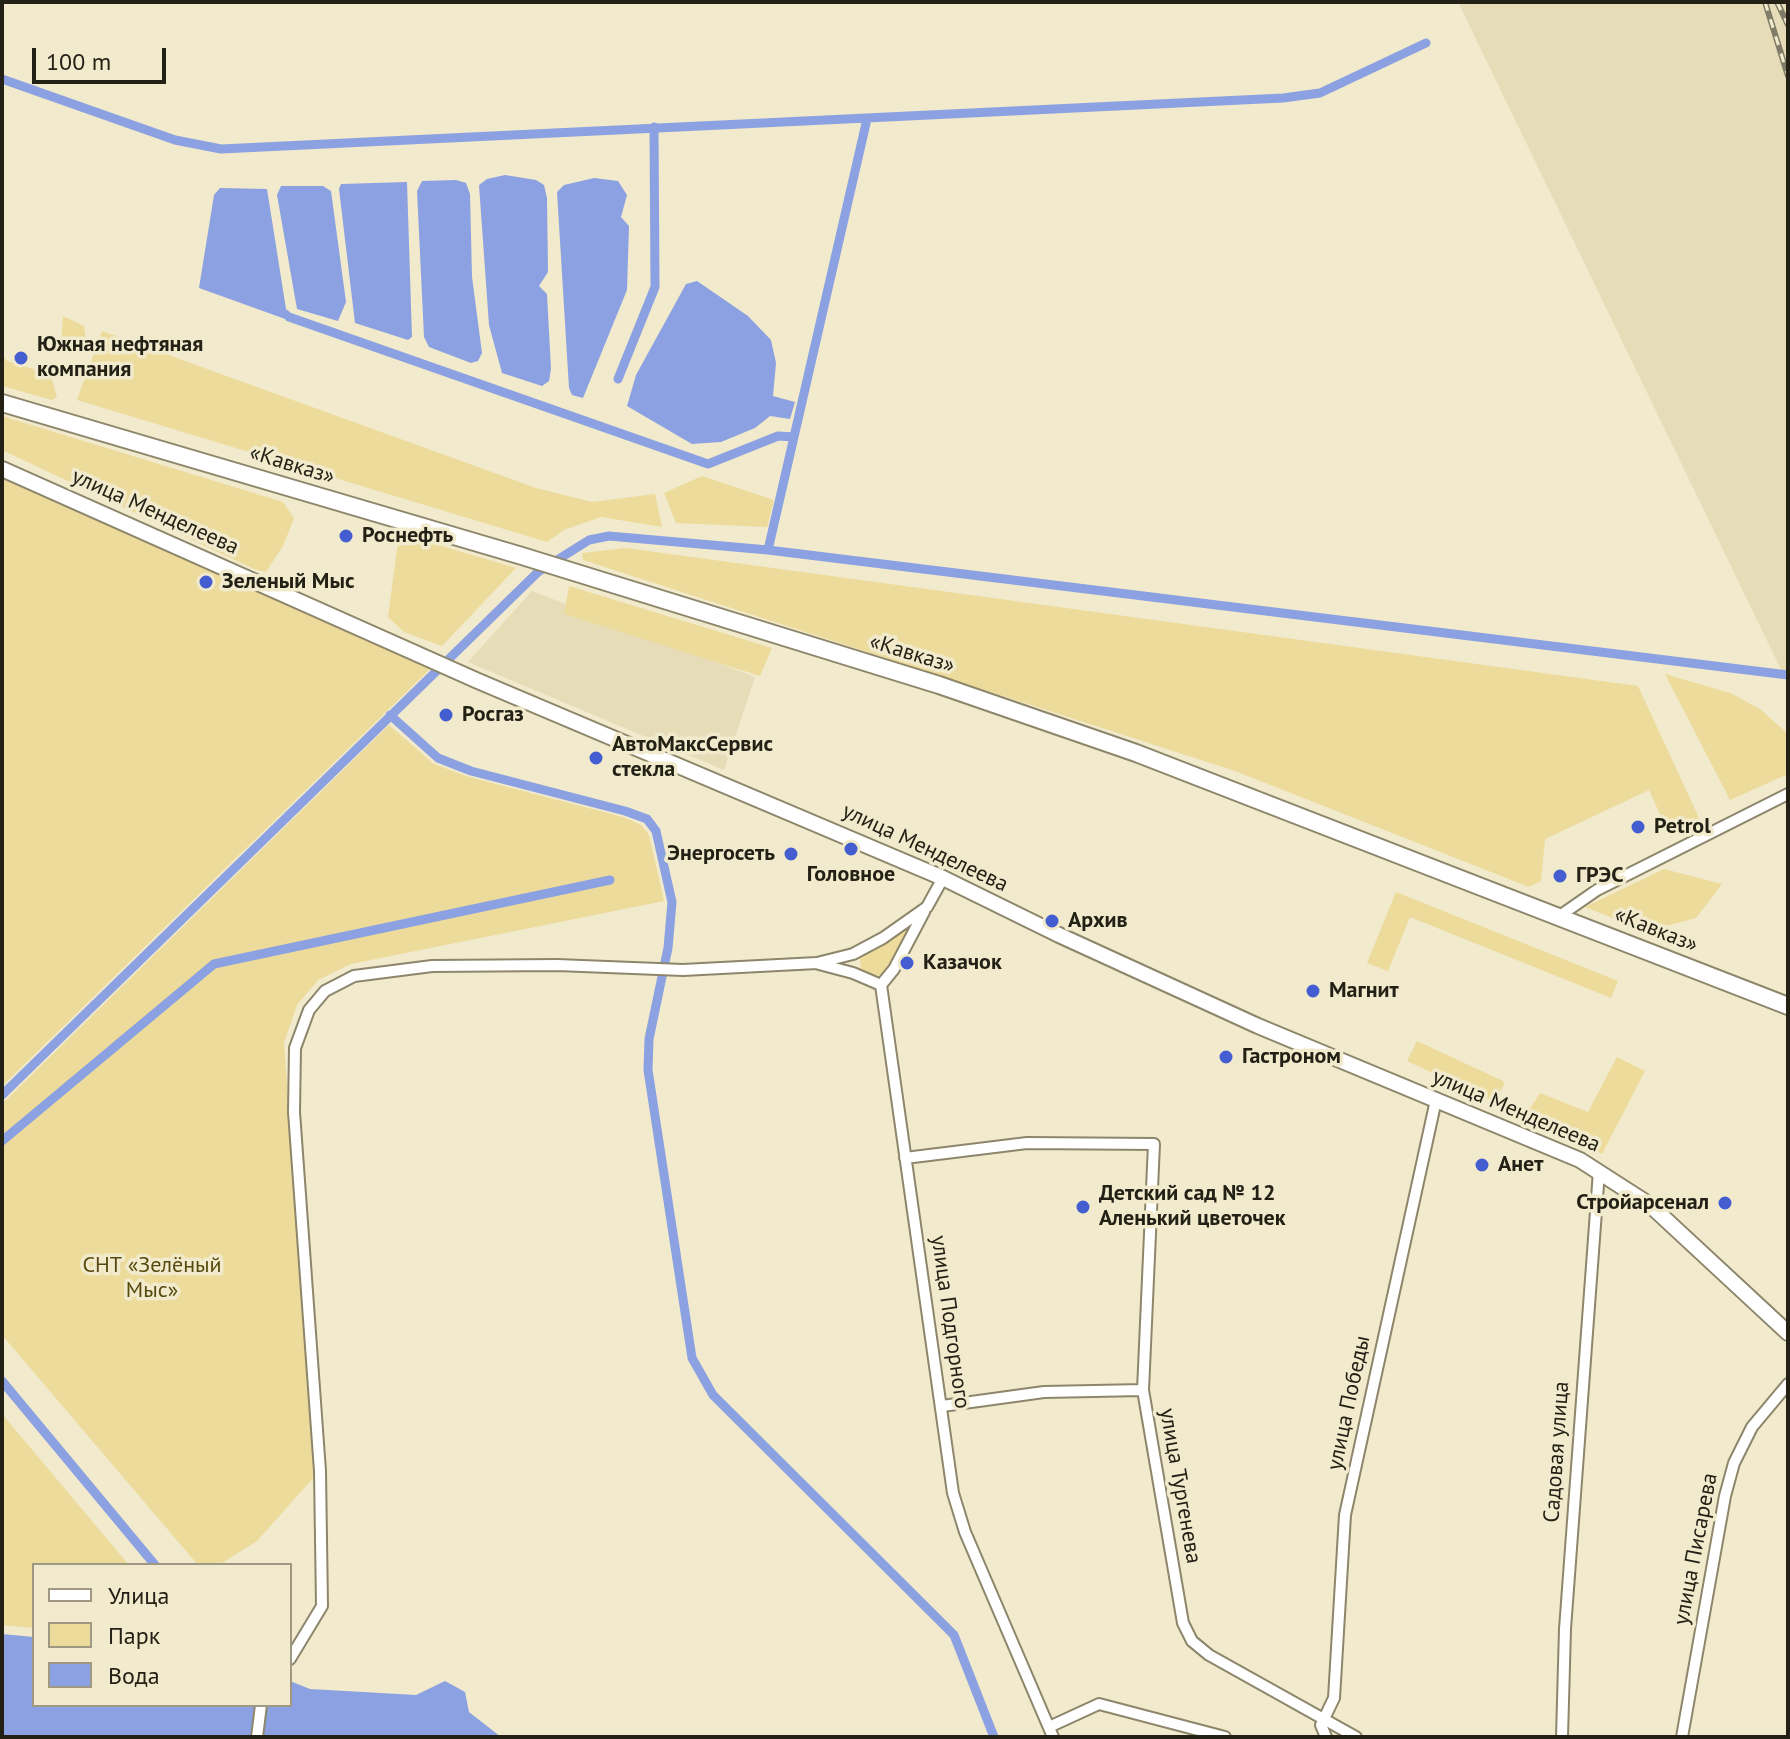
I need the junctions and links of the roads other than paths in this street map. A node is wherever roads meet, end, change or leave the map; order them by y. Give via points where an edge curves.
1 (2, 403) edge
2 (2, 469) edge
3 (1788, 794) edge
4 (943, 878) junction
5 (927, 907) junction
6 (1561, 915) junction
7 (817, 963) junction
8 (881, 985) junction
9 (1788, 1006) edge
10 (1436, 1100) junction
11 (905, 1158) junction
12 (1599, 1171) junction
13 (1788, 1333) edge
14 (1788, 1384) edge
15 (1143, 1390) junction
16 (942, 1406) junction
17 (292, 1656) edge
18 (261, 1707) edge
19 (1324, 1717) junction
20 (1051, 1732) edge
21 (257, 1737) edge
22 (1225, 1737) edge
23 (1326, 1737) edge
24 (1356, 1737) edge
25 (1562, 1737) edge
26 (1682, 1737) edge

1 - 6 highway, «Кавказ» via 939,685 1136,753
2 - 4 main road, улица Менделеева via 424,658
3 - 6 street via 1597,890
4 - 5 street
4 - 10 main road, улица Менделеева via 1252,1023
5 - 7 street via 853,954
5 - 8 street
6 - 9 highway, «Кавказ»
7 - 8 street
7 - 17 street via 683,970 432,966 354,976 325,991 309,1010 295,1048 294,1112 320,1471 322,1606
8 - 11 street, улица Подгорного
10 - 12 main road, улица Менделеева
10 - 19 street, улица Победы via 1345,1515 1334,1698
11 - 15 street, улица Тургенева via 1027,1143 1154,1144
11 - 16 street, улица Подгорного
12 - 13 main road, улица Менделеева via 1650,1205
12 - 25 street, Садовая улица via 1567,1598
14 - 26 street, улица Писарева via 1752,1427 1734,1463
15 - 16 street via 1044,1392
15 - 19 street, улица Тургенева via 1183,1623 1192,1641
16 - 20 street, улица Подгорного via 953,1493 965,1532
18 - 21 street
19 - 23 street
19 - 24 street, улица Тургенева
20 - 22 street via 1099,1704

